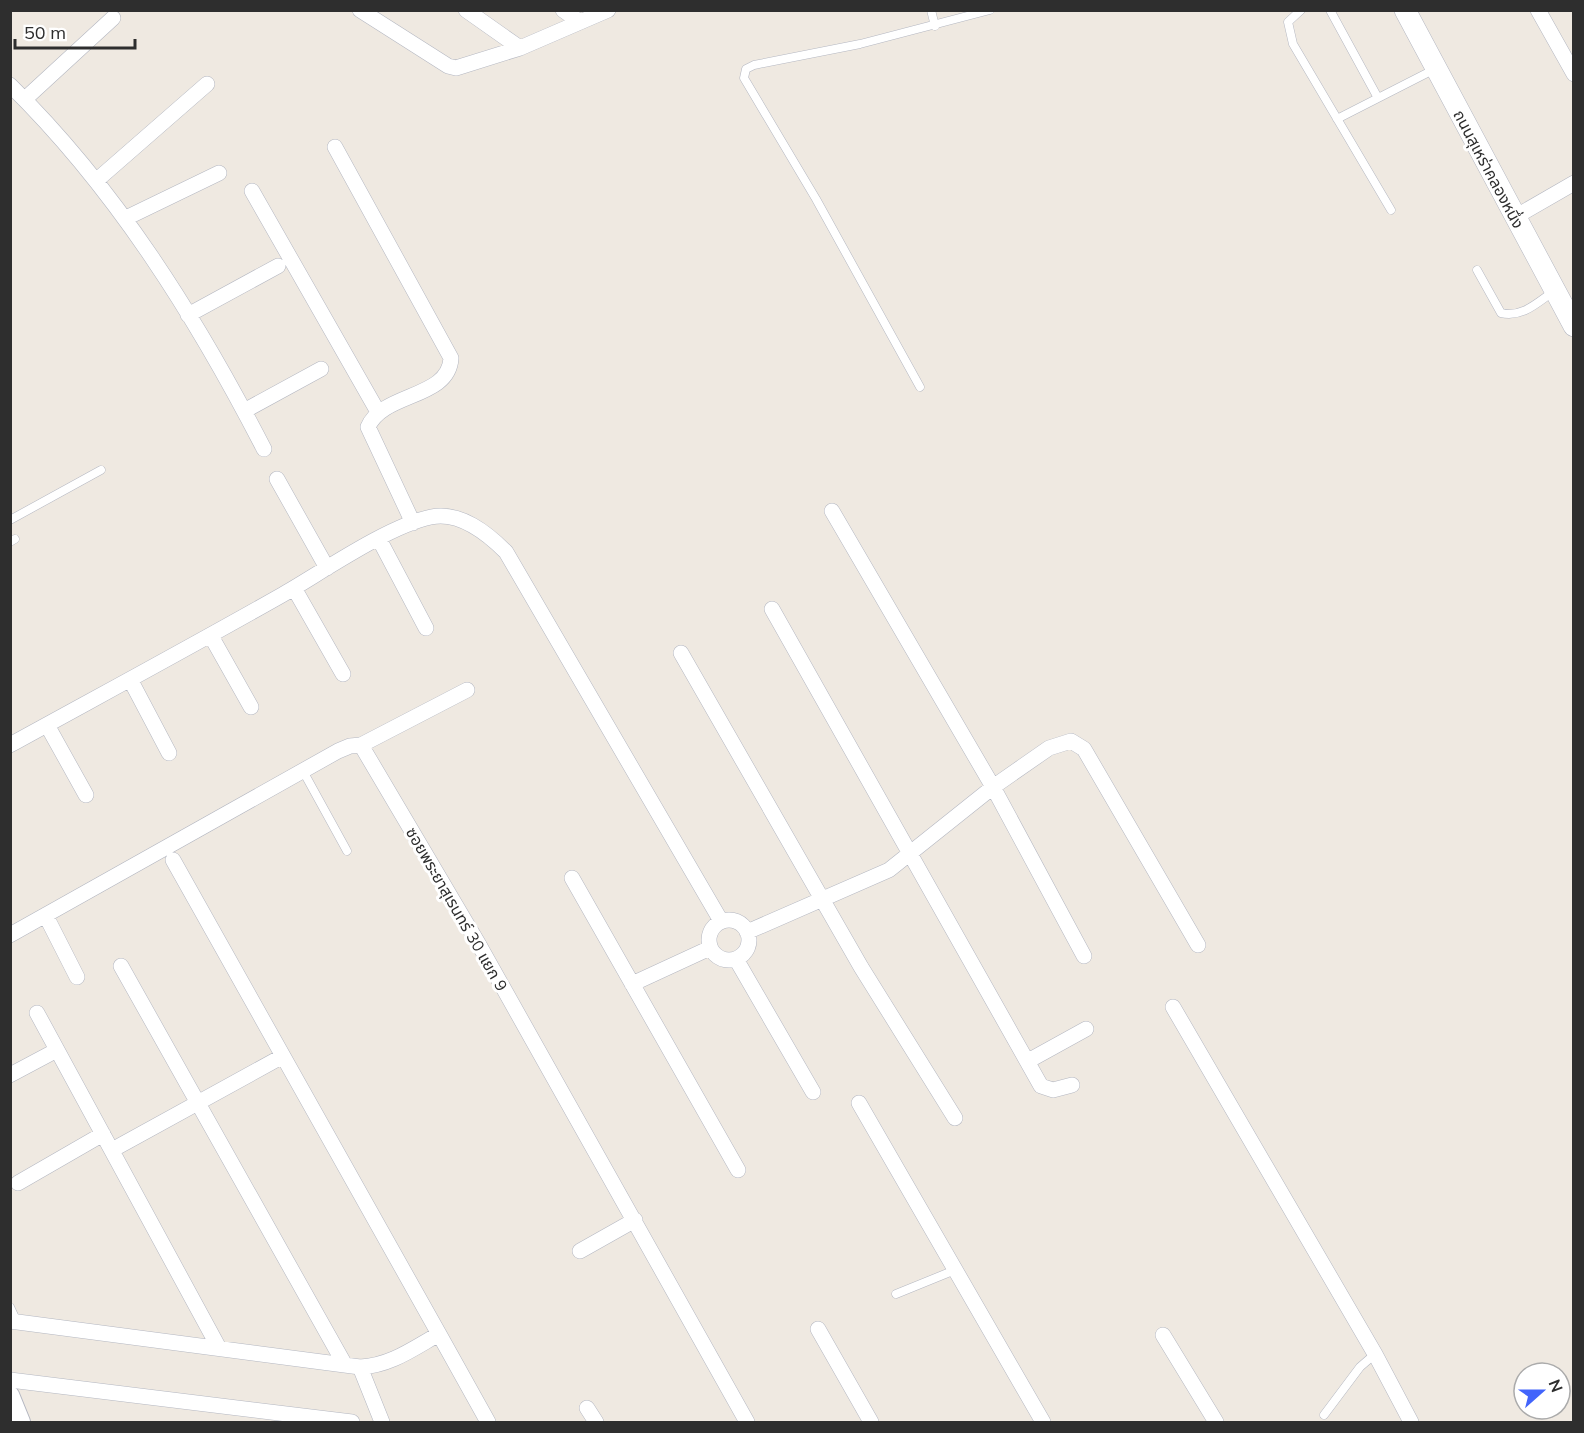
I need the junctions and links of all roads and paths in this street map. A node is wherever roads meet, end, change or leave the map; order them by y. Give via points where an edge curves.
1 (360, 10) edge
2 (466, 10) edge
3 (563, 10) edge
4 (608, 10) edge
5 (931, 10) edge
6 (990, 10) edge
7 (1301, 10) edge
8 (1330, 10) edge
9 (1405, 10) edge
10 (1538, 10) edge
11 (113, 18) dead end
12 (580, 22) junction
13 (935, 26) junction
14 (520, 48) junction
15 (1436, 69) junction
16 (1574, 74) edge
17 (207, 84) dead end
18 (10, 85) edge
19 (1378, 98) junction
20 (25, 99) junction
21 (1337, 119) junction
22 (335, 147) dead end
23 (219, 173) dead end
24 (97, 180) junction
25 (1574, 183) edge
26 (252, 191) dead end
27 (1391, 210) dead end
28 (1515, 217) junction
29 (126, 218) junction
30 (278, 266) dead end
31 (1477, 270) dead end
32 (1554, 291) junction
33 (188, 315) junction
34 (1574, 327) edge
35 (321, 369) dead end
36 (920, 387) dead end
37 (244, 411) junction
38 (378, 412) junction
39 (264, 449) dead end
40 (101, 470) dead end
41 (277, 478) dead end
42 (832, 511) dead end
43 (10, 520) edge
44 (413, 523) junction
45 (379, 539) junction
46 (327, 568) junction
47 (294, 588) junction
48 (772, 609) dead end
49 (426, 628) dead end
50 (211, 636) junction
51 (681, 653) dead end
52 (343, 674) dead end
53 (131, 681) junction
54 (466, 690) dead end
55 (251, 707) dead end
56 (47, 725) junction
57 (10, 745) edge
58 (361, 745) junction
59 (169, 753) dead end
60 (303, 771) junction
61 (993, 787) junction
62 (86, 795) dead end
63 (347, 851) dead end
64 (910, 855) junction
65 (173, 860) dead end
66 (573, 878) dead end
67 (822, 900) junction
68 (46, 916) junction
69 (721, 921) junction
70 (747, 932) junction
71 (10, 935) edge
72 (1198, 945) dead end
73 (710, 948) junction
74 (1084, 956) dead end
75 (736, 959) junction
76 (121, 966) dead end
77 (77, 976) dead end
78 (632, 984) junction
79 (1173, 1007) dead end
80 (37, 1013) dead end
81 (1086, 1029) dead end
82 (57, 1050) junction
83 (283, 1056) junction
84 (1028, 1061) junction
85 (10, 1075) edge
86 (1072, 1085) dead end
87 (813, 1092) dead end
88 (859, 1103) dead end
89 (198, 1104) junction
90 (955, 1118) dead end
91 (103, 1134) junction
92 (112, 1150) junction
93 (738, 1170) dead end
94 (18, 1183) dead end
95 (635, 1220) junction
96 (580, 1251) dead end
97 (955, 1270) junction
98 (896, 1294) dead end
99 (10, 1307) edge
100 (14, 1321) edge
101 (818, 1329) dead end
102 (439, 1334) junction
103 (1163, 1335) dead end
104 (219, 1348) junction
105 (1375, 1354) junction
106 (352, 1366) junction
107 (10, 1380) edge
108 (10, 1395) edge
109 (587, 1408) dead end
110 (1324, 1415) dead end
111 (21, 1422) edge
112 (352, 1422) edge
113 (382, 1422) edge
114 (488, 1422) edge
115 (596, 1422) edge
116 (747, 1422) edge
117 (871, 1422) edge
118 (1043, 1422) edge
119 (1216, 1422) edge
120 (1411, 1422) edge

1 - 14 street via 456,68
2 - 14 street
3 - 12 street
4 - 12 street
5 - 13 lane
6 - 13 lane
7 - 21 lane via 1288,22 1293,44
8 - 19 lane
9 - 15 main road, ถนนสุเหร่าคลองหนึ่ง
10 - 16 street
11 - 20 street
12 - 14 street
13 - 36 lane via 754,65 746,69 744,78
15 - 19 lane
15 - 28 main road, ถนนสุเหร่าคลองหนึ่ง
17 - 24 street
18 - 20 street
19 - 21 lane
20 - 24 street
21 - 27 lane
22 - 38 street via 451,357 451,369 443,380
23 - 29 street
24 - 29 street
25 - 28 street
26 - 38 street
28 - 32 main road, ถนนสุเหร่าคลองหนึ่ง
29 - 33 street
30 - 33 street
31 - 32 lane via 1501,313 1511,316
32 - 34 main road, ถนนสุเหร่าคลองหนึ่ง
33 - 37 street
35 - 37 street
37 - 39 street
38 - 44 street via 368,427 369,435
40 - 43 lane
41 - 46 street
42 - 61 street
44 - 45 street
44 - 69 street via 433,516 460,520 488,533 506,552
45 - 46 street
45 - 49 street
46 - 47 street
47 - 50 street
47 - 52 street
48 - 64 street
50 - 53 street
50 - 55 street
51 - 67 street
53 - 56 street
53 - 59 street
54 - 58 street
56 - 57 street
56 - 62 street
58 - 60 street via 350,746
58 - 95 street, ซอยพระยาสุเรนทร์ 30 แยก 9
60 - 63 lane
60 - 68 street
61 - 64 street
61 - 72 street via 1049,748 1062,742 1078,743
61 - 74 street
64 - 67 street via 889,870
64 - 84 street
65 - 83 street
66 - 78 street
67 - 70 street
67 - 90 street
68 - 71 street
68 - 77 street
69 - 70 street via 736,921
69 - 73 street via 710,932
70 - 75 street via 747,948
73 - 75 street via 721,959
73 - 78 street
75 - 87 street
76 - 89 street
78 - 93 street
79 - 105 street
80 - 82 street
81 - 84 street
82 - 85 street
82 - 91 street
83 - 89 street
83 - 102 street
84 - 86 street via 1045,1088
88 - 97 street
89 - 92 street
89 - 106 street
91 - 92 street
91 - 94 street
92 - 104 street
95 - 96 street
95 - 116 street, ซอยพระยาสุเรนทร์ 30 แยก 9
97 - 98 lane
97 - 118 street
99 - 100 lane
100 - 104 street
101 - 117 street
102 - 106 street via 398,1358 373,1366
102 - 114 street
103 - 119 street
104 - 106 street
105 - 110 lane via 1360,1367
105 - 120 street
106 - 113 street
107 - 112 street
108 - 111 street
109 - 115 street

